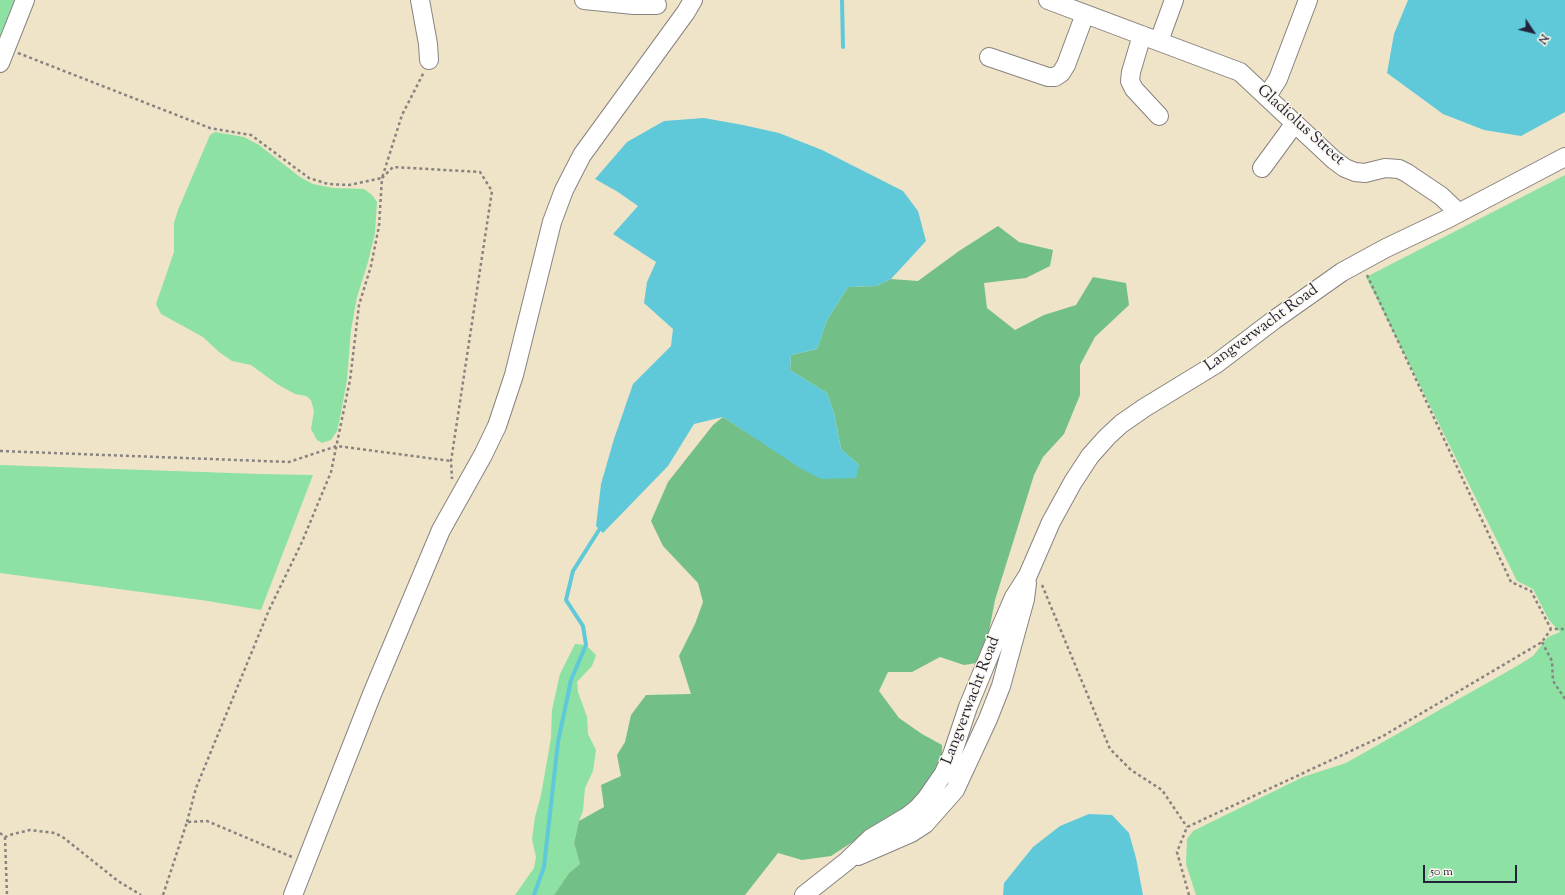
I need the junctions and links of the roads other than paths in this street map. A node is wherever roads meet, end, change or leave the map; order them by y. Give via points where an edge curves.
1 (25, 0) edge
2 (420, 0) edge
3 (584, 0) edge
4 (693, 0) edge
5 (1048, 0) edge
6 (1174, 0) edge
7 (1308, 0) edge
8 (654, 2) edge
9 (1085, 14) junction
10 (680, 21) junction
11 (1142, 34) junction
12 (1159, 41) junction
13 (3, 55) edge
14 (989, 57) dead end
15 (429, 60) road end
16 (1267, 96) junction
17 (1159, 116) dead end
18 (1295, 122) junction
19 (1565, 157) edge
20 (1262, 168) dead end
21 (1459, 213) junction
22 (293, 895) edge
23 (804, 895) edge

1 - 13 street
2 - 15 street
3 - 8 street via 634,5
4 - 10 street
5 - 9 street, Gladiolus Street
6 - 12 street
7 - 16 street via 1278,78
8 - 10 street
9 - 11 street, Gladiolus Street
9 - 14 street via 1066,65 1055,77 1048,77
10 - 22 street via 582,155 564,190 552,222 514,375 497,426 441,530 372,694
11 - 12 street, Gladiolus Street
11 - 17 street via 1130,80 1134,89
12 - 16 street, Gladiolus Street via 1240,72
16 - 18 street, Gladiolus Street
18 - 20 street
18 - 21 street, Gladiolus Street via 1345,168 1365,173 1385,168 1399,169 1440,196
19 - 21 street, Langverwacht Road
21 - 23 street, Langverwacht Road via 1342,272 1216,364 1144,408 1107,437 1090,456 1073,482 1051,522 1029,573 1025,600 1001,686 955,790 925,824 911,834 846,861

